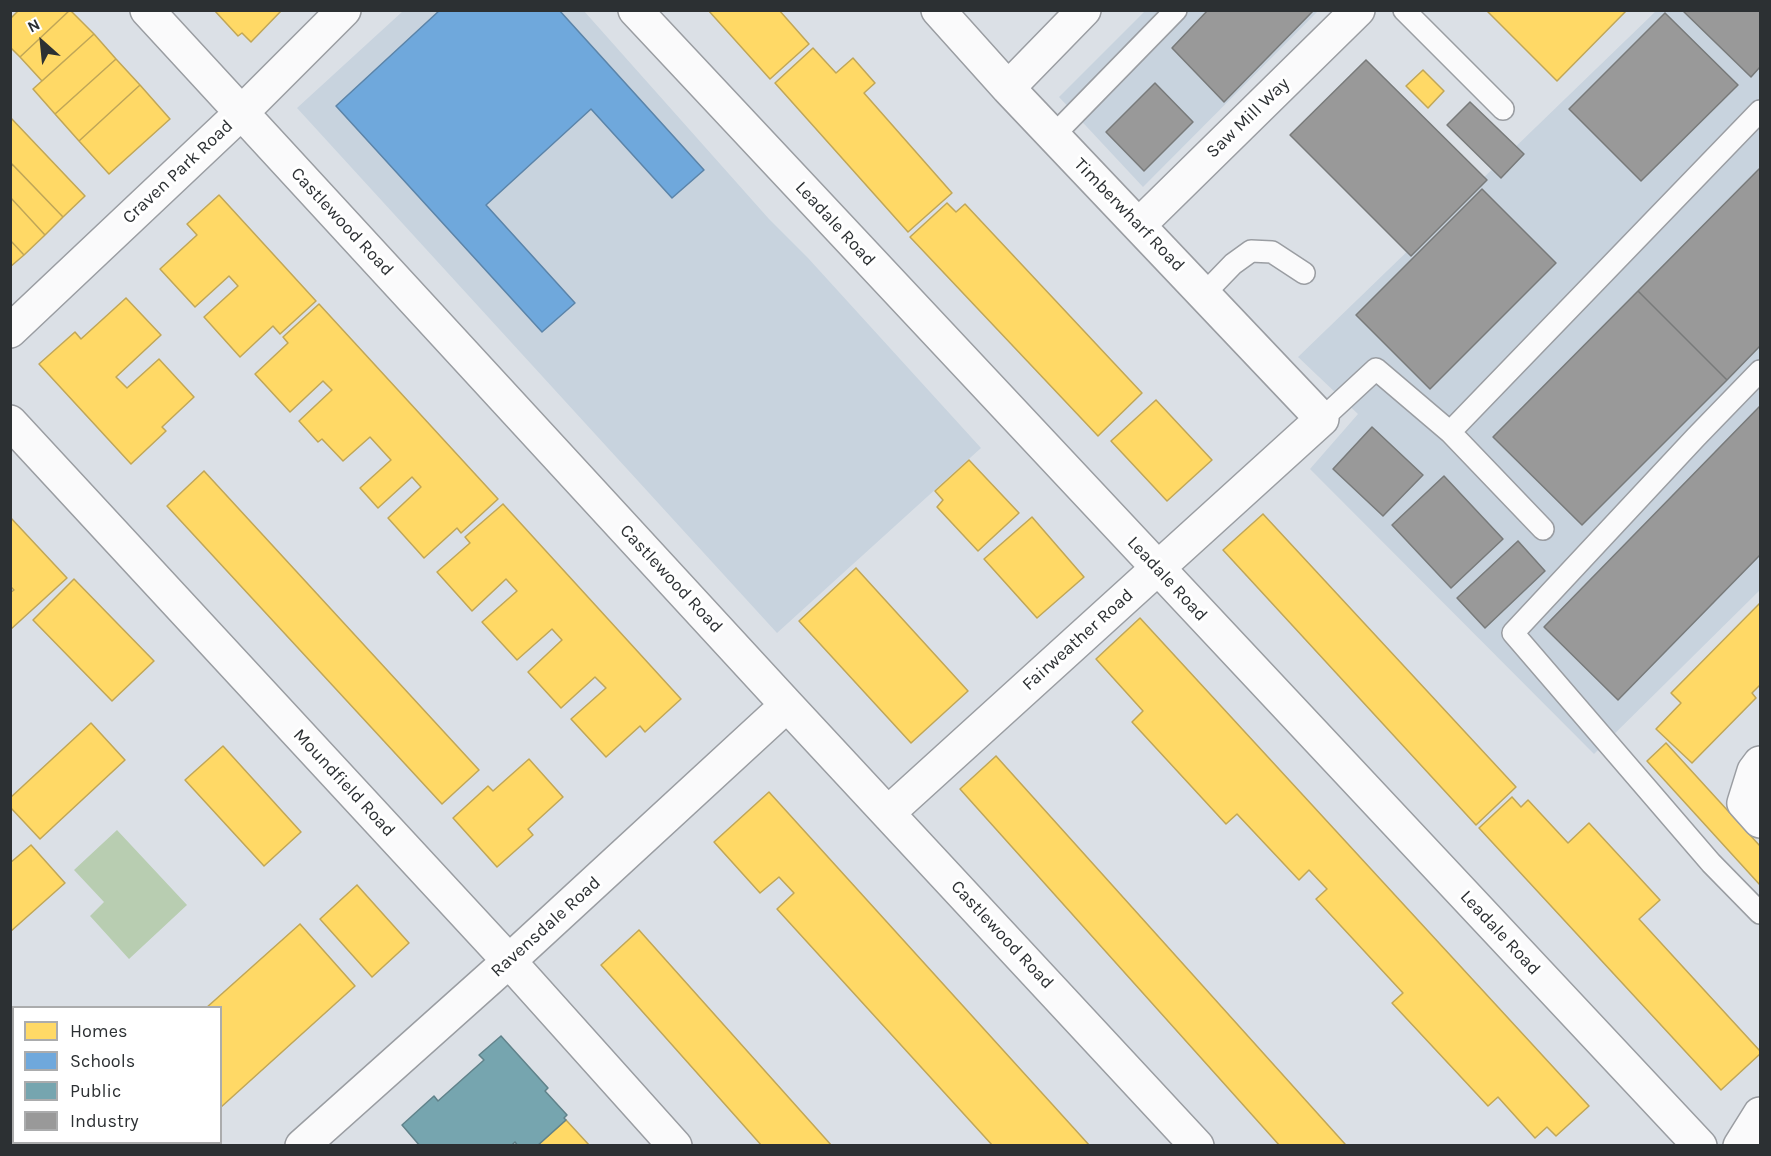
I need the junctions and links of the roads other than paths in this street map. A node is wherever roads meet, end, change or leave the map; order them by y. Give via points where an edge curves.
1 (147, 10) edge
2 (344, 10) edge
3 (635, 10) edge
4 (938, 10) edge
5 (1084, 10) edge
6 (1176, 10) edge
7 (1358, 10) edge
8 (1404, 10) edge
9 (1008, 88) junction
10 (1503, 109) dead end
11 (1761, 111) edge
12 (241, 113) junction
13 (1053, 135) junction
14 (1139, 225) junction
15 (1304, 273) dead end
16 (1204, 294) junction
17 (10, 331) edge
18 (1761, 371) edge
19 (1322, 418) junction
20 (10, 422) edge
21 (1450, 432) junction
22 (1543, 529) dead end
23 (1157, 568) junction
24 (788, 705) junction
25 (1761, 764) edge
26 (888, 813) junction
27 (1761, 821) edge
28 (1761, 913) edge
29 (509, 961) junction
30 (1761, 1114) edge
31 (302, 1146) edge
32 (675, 1146) edge
33 (1197, 1146) edge
34 (1700, 1146) edge
35 (1740, 1146) edge

1 - 12 street, Castlewood Road
2 - 12 street, Craven Park Road
3 - 23 street, Leadale Road
4 - 9 street, Timberwharf Road
5 - 9 street
6 - 13 lane
7 - 14 street, Saw Mill Way
8 - 10 lane
9 - 13 street, Timberwharf Road
11 - 21 lane
12 - 17 street, Craven Park Road
12 - 24 street, Castlewood Road
13 - 14 street, Timberwharf Road
14 - 16 street, Timberwharf Road
15 - 16 lane via 1272,252 1251,251
16 - 19 street, Timberwharf Road
18 - 28 lane via 1513,633 1711,863
19 - 21 lane via 1376,369
19 - 23 street, Fairweather Road
20 - 29 street, Moundfield Road
21 - 22 lane
23 - 26 street, Fairweather Road
23 - 34 street, Leadale Road
24 - 26 street, Castlewood Road
24 - 29 street, Ravensdale Road
25 - 27 street via 1754,771 1744,803
26 - 33 street, Castlewood Road
29 - 31 street, Ravensdale Road
29 - 32 street, Moundfield Road
30 - 35 street

